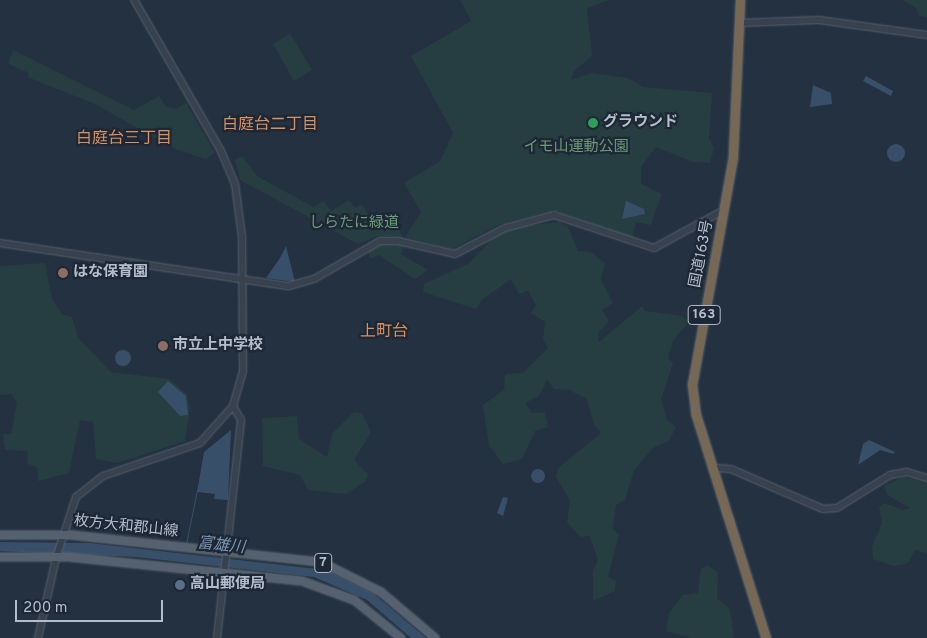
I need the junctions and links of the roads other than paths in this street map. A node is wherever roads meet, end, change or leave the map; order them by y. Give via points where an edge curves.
1 (134, 0) edge
2 (740, 0) edge
3 (739, 23) junction
4 (927, 36) edge
5 (724, 210) junction
6 (0, 243) edge
7 (241, 279) junction
8 (233, 406) junction
9 (716, 468) junction
10 (927, 478) edge
11 (0, 535) edge
12 (62, 535) junction
13 (228, 552) junction
14 (0, 558) edge
15 (56, 558) junction
16 (226, 574) junction
17 (763, 622) junction
18 (38, 638) edge
19 (217, 638) edge
20 (401, 638) edge
21 (435, 638) edge
22 (760, 638) edge
23 (766, 638) edge

1 - 7 street via 227,162 240,214
2 - 3 highway, 国道163号 / 163
3 - 4 street via 819,20
3 - 5 highway, 国道163号 / 163 via 735,139
5 - 7 street via 654,248 549,216 505,228 455,254 398,241 380,241 304,283 280,285
5 - 9 highway, 国道163号 / 163 via 692,384 696,415
6 - 7 street
7 - 8 street via 243,372
8 - 12 street via 200,443 94,480 76,497
8 - 13 street via 241,420
9 - 10 street via 731,469 823,509 837,508 890,475 907,472
9 - 17 highway, 国道163号 / 163
11 - 12 main road, 枚方大和郡山線 / 7
12 - 13 main road, 枚方大和郡山線 / 7
12 - 15 street
13 - 16 street
13 - 21 main road, 枚方大和郡山線 / 7 via 321,562 347,571 381,592
14 - 15 main road, 7
15 - 16 main road, 7
15 - 18 street
16 - 19 street
16 - 20 main road, 7 via 302,581 341,593
17 - 22 highway, 国道163号 / 163
17 - 23 highway, 国道163号 / 163

